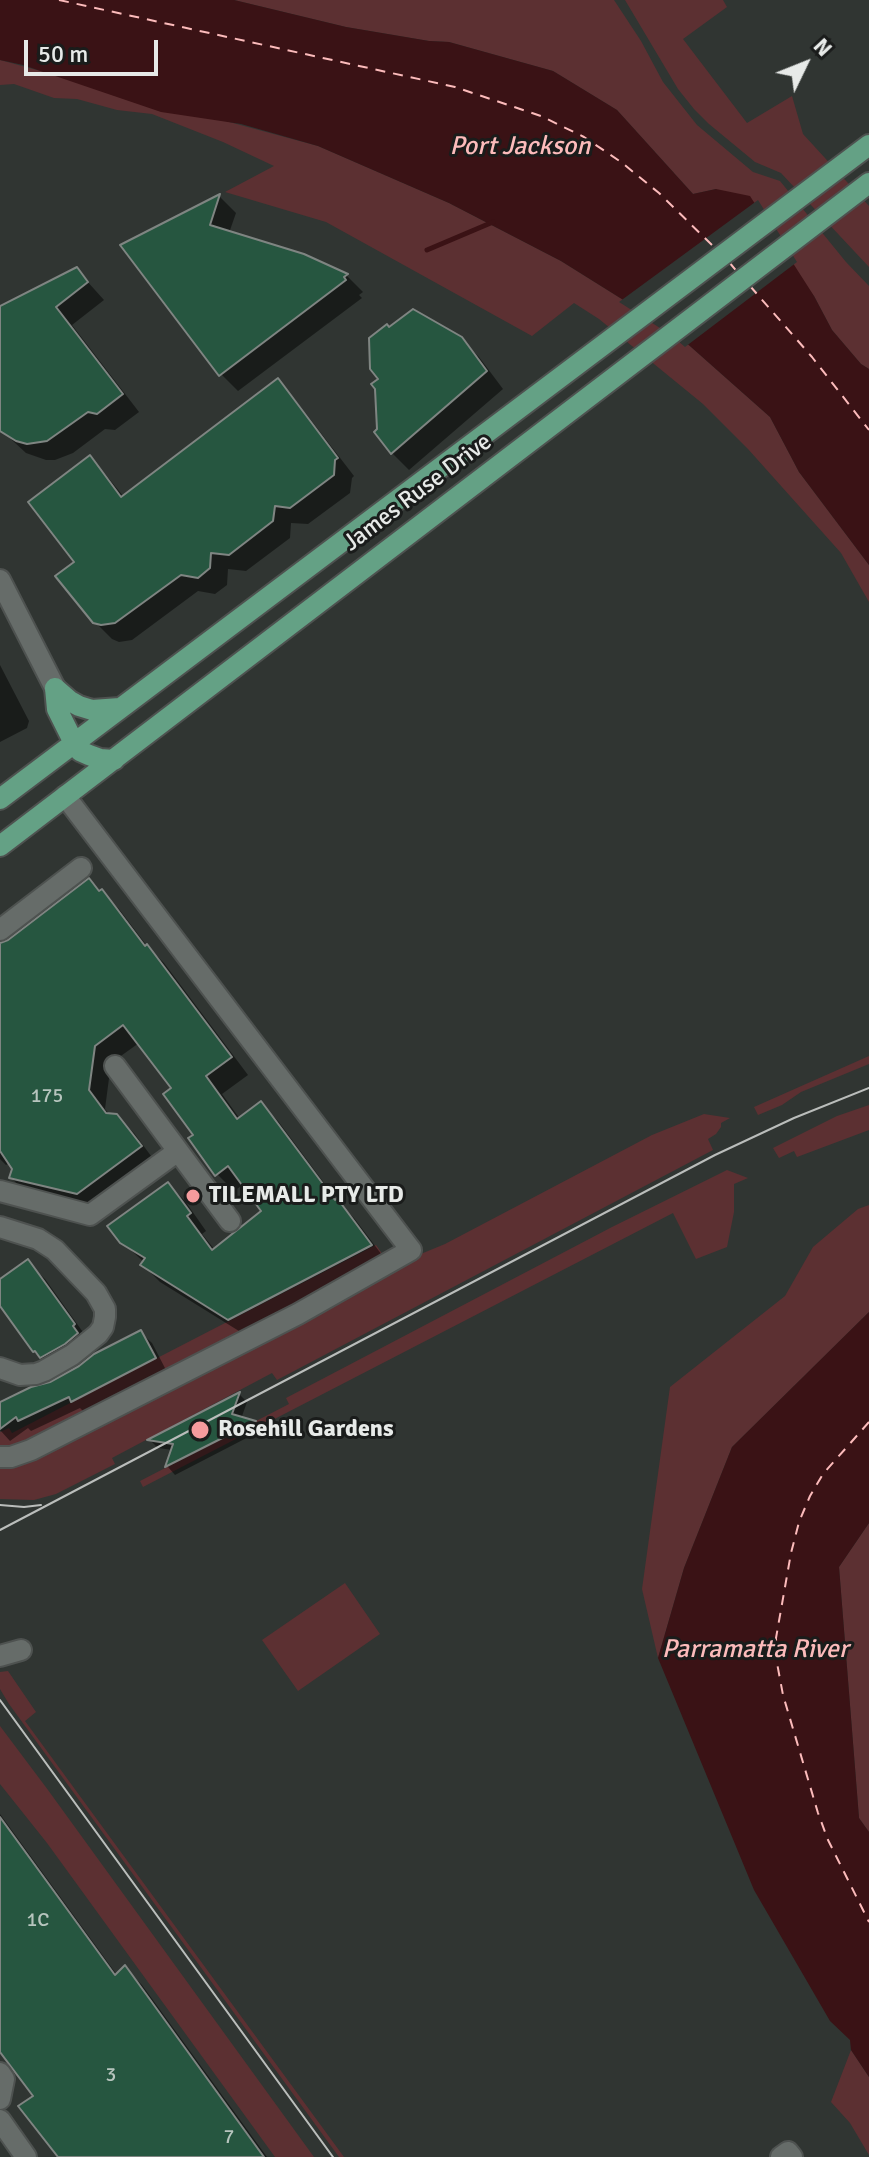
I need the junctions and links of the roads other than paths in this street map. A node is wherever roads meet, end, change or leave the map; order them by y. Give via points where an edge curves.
1 (865, 148) edge
2 (869, 183) edge
3 (0, 580) edge
4 (55, 688) junction
5 (120, 708) junction
6 (74, 743) junction
7 (114, 760) junction
8 (65, 796) junction
9 (0, 799) edge
10 (0, 846) edge
11 (81, 868) dead end
12 (0, 930) edge
13 (115, 1066) dead end
14 (178, 1151) junction
15 (0, 1191) edge
16 (230, 1221) dead end
17 (2, 1233) edge
18 (0, 1368) edge
19 (0, 1457) edge
20 (21, 1650) dead end
21 (0, 1656) edge
22 (0, 2073) edge
23 (0, 2099) edge
24 (0, 2120) edge
25 (26, 2157) edge
26 (781, 2157) edge
27 (792, 2157) edge

1 - 5 main road, James Ruse Drive
2 - 7 main road, James Ruse Drive
3 - 4 street
4 - 5 main road via 79,706
4 - 6 main road via 57,709
5 - 6 main road, James Ruse Drive
6 - 7 main road via 89,755
6 - 9 main road, James Ruse Drive
7 - 8 main road, James Ruse Drive
8 - 10 main road, James Ruse Drive
8 - 19 street via 405,1242 298,1314 21,1455
11 - 12 street
13 - 14 street
14 - 15 street via 90,1215
14 - 16 street
17 - 18 street via 38,1239 55,1250 96,1293 105,1317 98,1334 44,1371 20,1375
20 - 21 street
22 - 23 street
24 - 25 street
26 - 27 street via 788,2152

